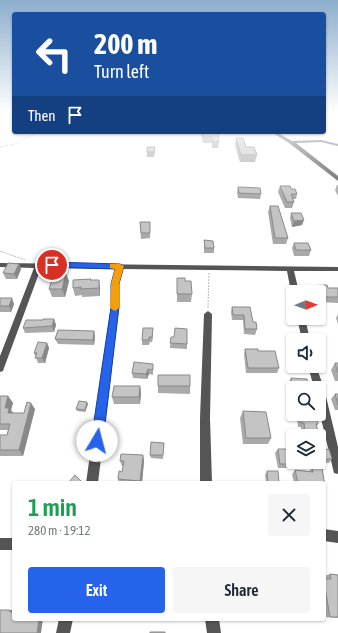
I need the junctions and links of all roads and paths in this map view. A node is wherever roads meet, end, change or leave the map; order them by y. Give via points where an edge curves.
1 (21, 141) edge
2 (288, 141) edge
3 (291, 142) junction
4 (338, 145) edge
5 (0, 147) edge
6 (338, 180) edge
7 (0, 251) edge
8 (0, 265) edge
9 (39, 265) junction
10 (120, 266) junction
11 (209, 268) junction
12 (290, 269) junction
13 (338, 269) edge
14 (293, 285) edge
15 (208, 314) joint
16 (0, 368) edge
17 (326, 418) edge
18 (338, 469) edge
19 (92, 481) edge
20 (206, 481) edge
21 (326, 535) edge
22 (338, 537) edge
23 (0, 544) edge
24 (12, 544) edge
25 (66, 621) edge
26 (212, 621) edge
27 (64, 633) edge
28 (214, 633) edge

1 - 5 path
2 - 3 street
3 - 4 street via 321,141
3 - 6 street
7 - 9 path
8 - 9 street
9 - 10 street
9 - 16 street
10 - 11 street
10 - 19 street via 115,284 115,307
11 - 12 street
11 - 15 path
12 - 13 street
12 - 14 street
15 - 20 street
17 - 18 street
21 - 22 street
23 - 24 street
25 - 27 street
26 - 28 street

